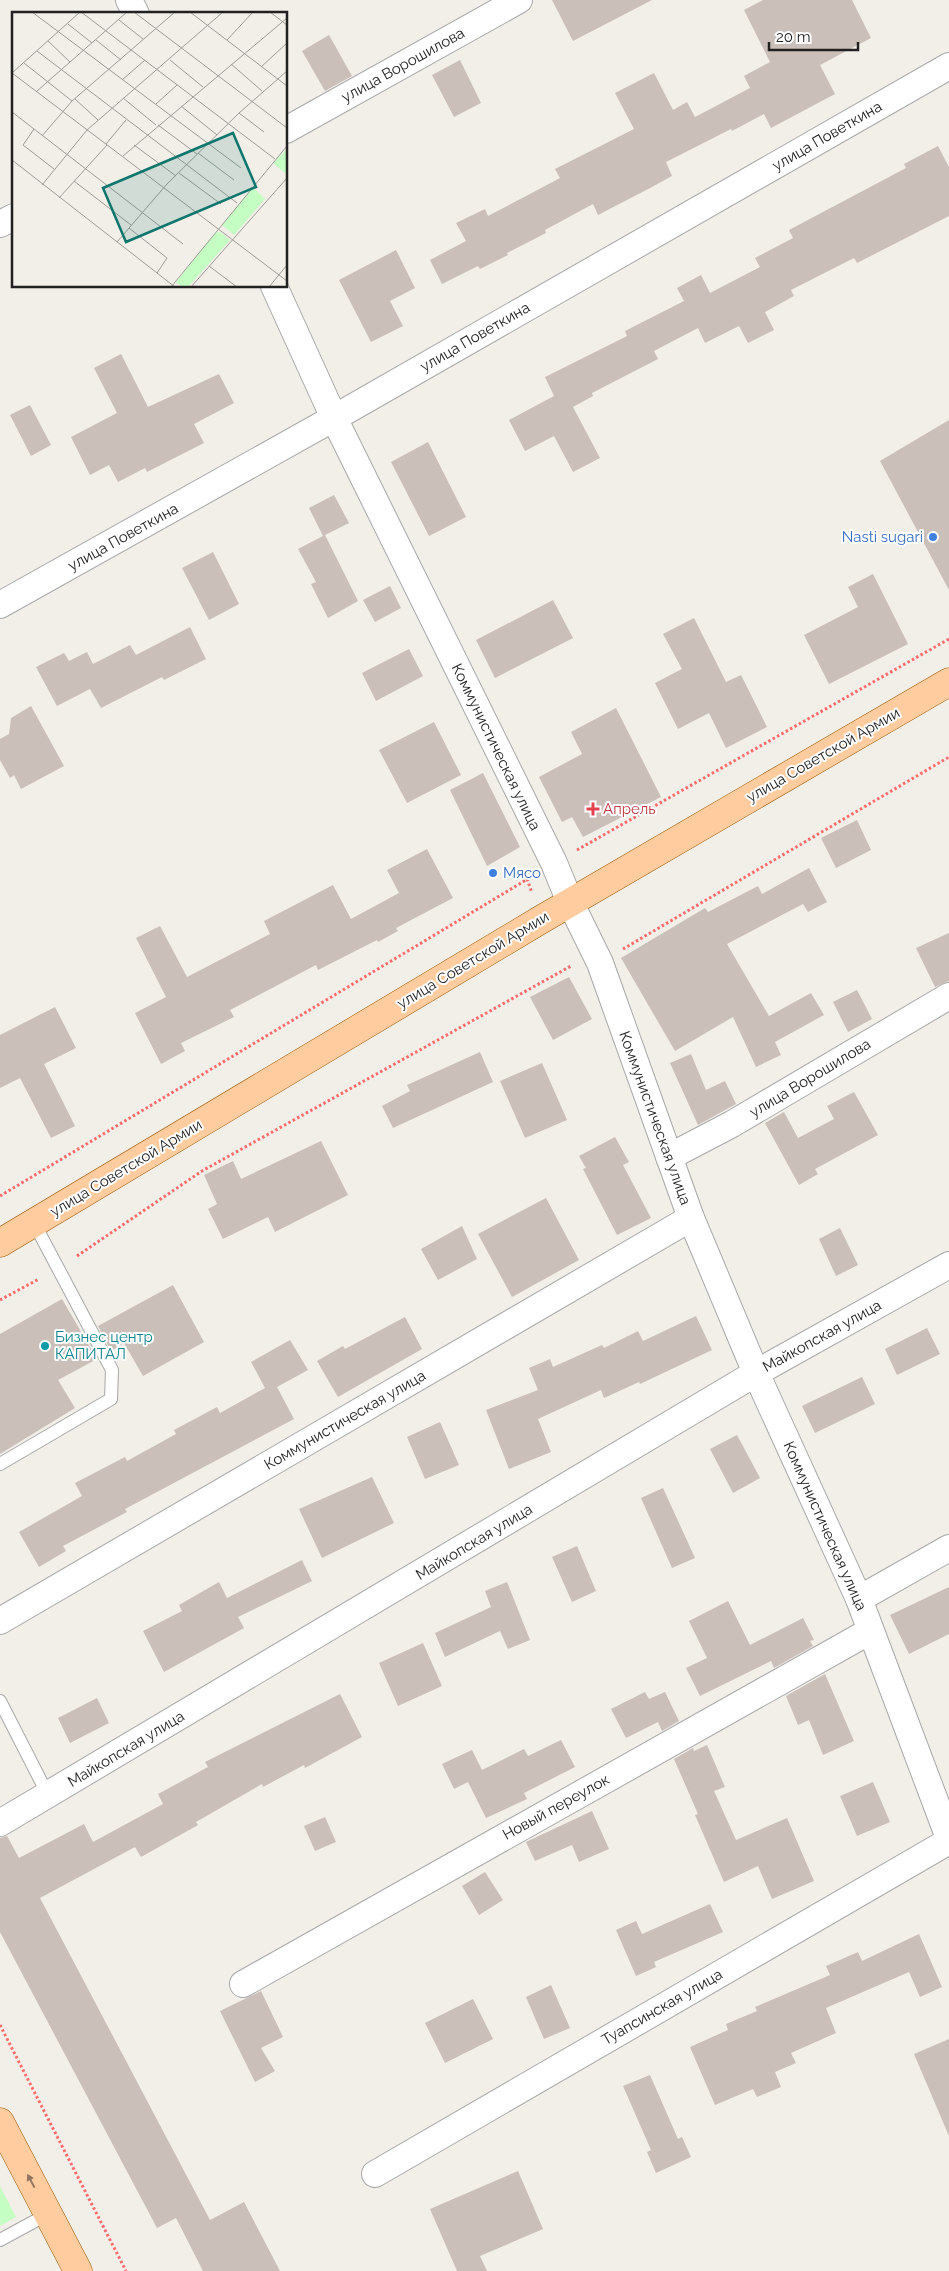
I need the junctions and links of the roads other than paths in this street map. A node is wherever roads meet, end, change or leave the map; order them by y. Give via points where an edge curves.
1 (129, 0) edge
2 (519, 0) edge
3 (135, 12) edge
4 (949, 66) edge
5 (288, 129) edge
6 (12, 218) edge
7 (0, 224) edge
8 (275, 288) edge
9 (334, 418) junction
10 (0, 605) edge
11 (949, 682) edge
12 (570, 902) junction
13 (949, 996) edge
14 (669, 1157) junction
15 (691, 1218) junction
16 (34, 1223) junction
17 (0, 1243) edge
18 (949, 1265) edge
19 (756, 1373) junction
20 (0, 1464) edge
21 (949, 1548) edge
22 (859, 1599) junction
23 (0, 1621) edge
24 (870, 1631) junction
25 (0, 1701) edge
26 (48, 1796) junction
27 (0, 1823) edge
28 (949, 1840) edge
29 (243, 1984) dead end
30 (0, 2122) edge
31 (375, 2174) dead end
32 (48, 2214) junction
33 (0, 2240) edge
34 (78, 2271) edge

1 - 3 street
2 - 5 street, улица Ворошилова
4 - 9 street, улица Поветкина
6 - 7 street
8 - 9 street, Коммунистическая улица
9 - 10 street, улица Поветкина
9 - 12 street, Коммунистическая улица via 554,863
11 - 12 main road, улица Советской Армии
12 - 14 street, Коммунистическая улица via 600,963
12 - 16 main road, улица Советской Армии
13 - 14 street, улица Ворошилова via 732,1124
14 - 15 street, Коммунистическая улица
15 - 19 street, Коммунистическая улица
15 - 23 street, Коммунистическая улица
16 - 17 main road, улица Советской Армии
16 - 20 lane via 112,1370 111,1399
18 - 19 street, Майкопская улица
19 - 22 street, Коммунистическая улица
19 - 26 street, Майкопская улица
21 - 22 street
22 - 24 street, Коммунистическая улица
24 - 28 street, Коммунистическая улица
24 - 29 street, Новый переулок
25 - 26 lane
26 - 27 street, Майкопская улица
28 - 31 street, Туапсинская улица
32 -> 30 main road
32 - 33 lane
32 - 34 main road

